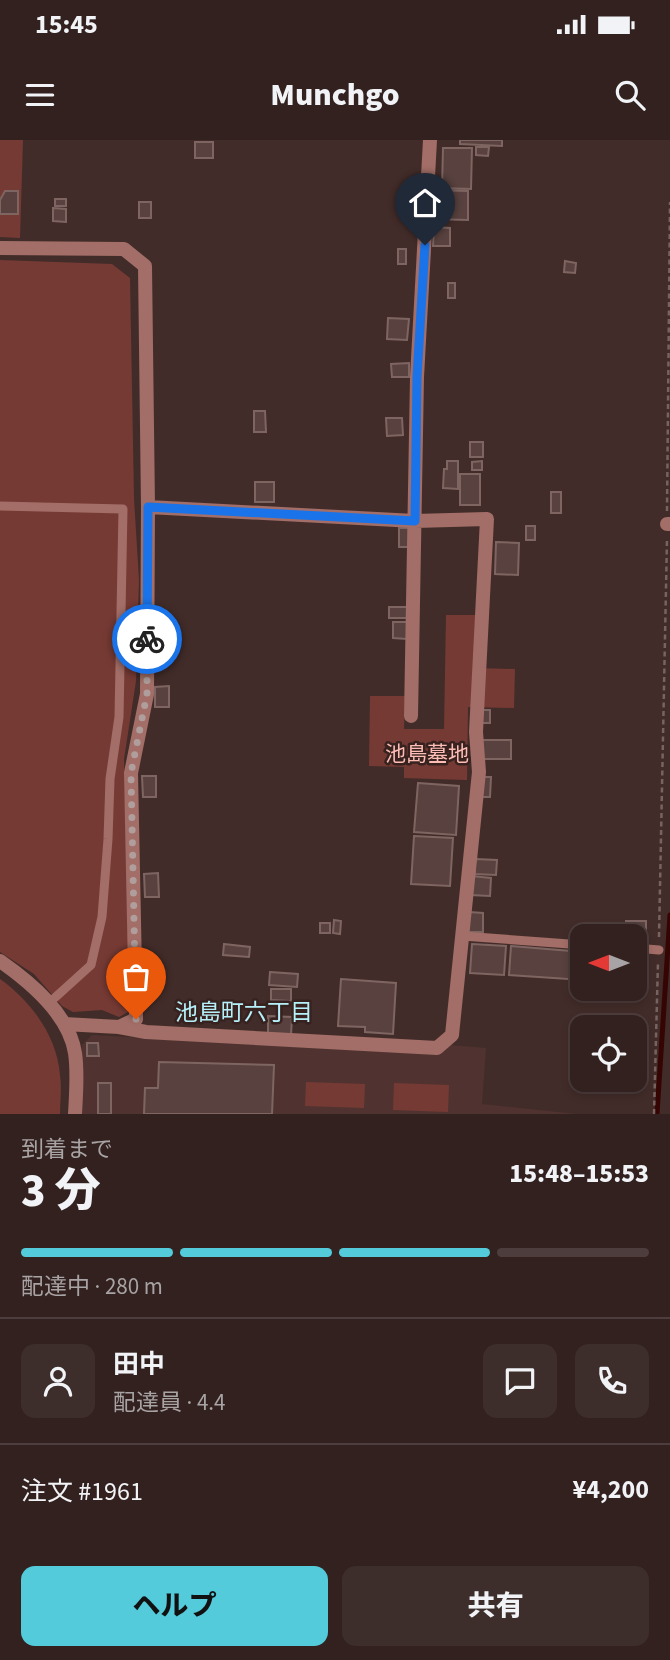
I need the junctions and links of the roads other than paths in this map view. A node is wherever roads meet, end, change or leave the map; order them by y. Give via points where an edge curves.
1 (430, 140) edge
2 (0, 248) edge
3 (0, 506) edge
4 (148, 507) junction
5 (415, 521) junction
6 (411, 716) dead end
7 (462, 936) junction
8 (570, 944) edge
9 (648, 949) edge
10 (659, 950) road end
11 (0, 961) edge
12 (49, 1003) junction
13 (64, 1024) junction
14 (119, 1027) junction
15 (75, 1114) edge

1 - 5 street via 417,377
2 - 4 street via 124,249 145,266
3 - 12 lane via 122,509 119,717 110,779 102,917 91,965
4 - 5 street
4 - 14 street via 147,694 131,773 136,1019
5 - 6 street
5 - 7 street via 486,519 476,732 479,772
7 - 8 lane
7 - 14 street via 452,1035 437,1048
9 - 10 lane
11 - 12 street
12 - 13 street
13 - 14 street
13 - 15 street via 75,1051

